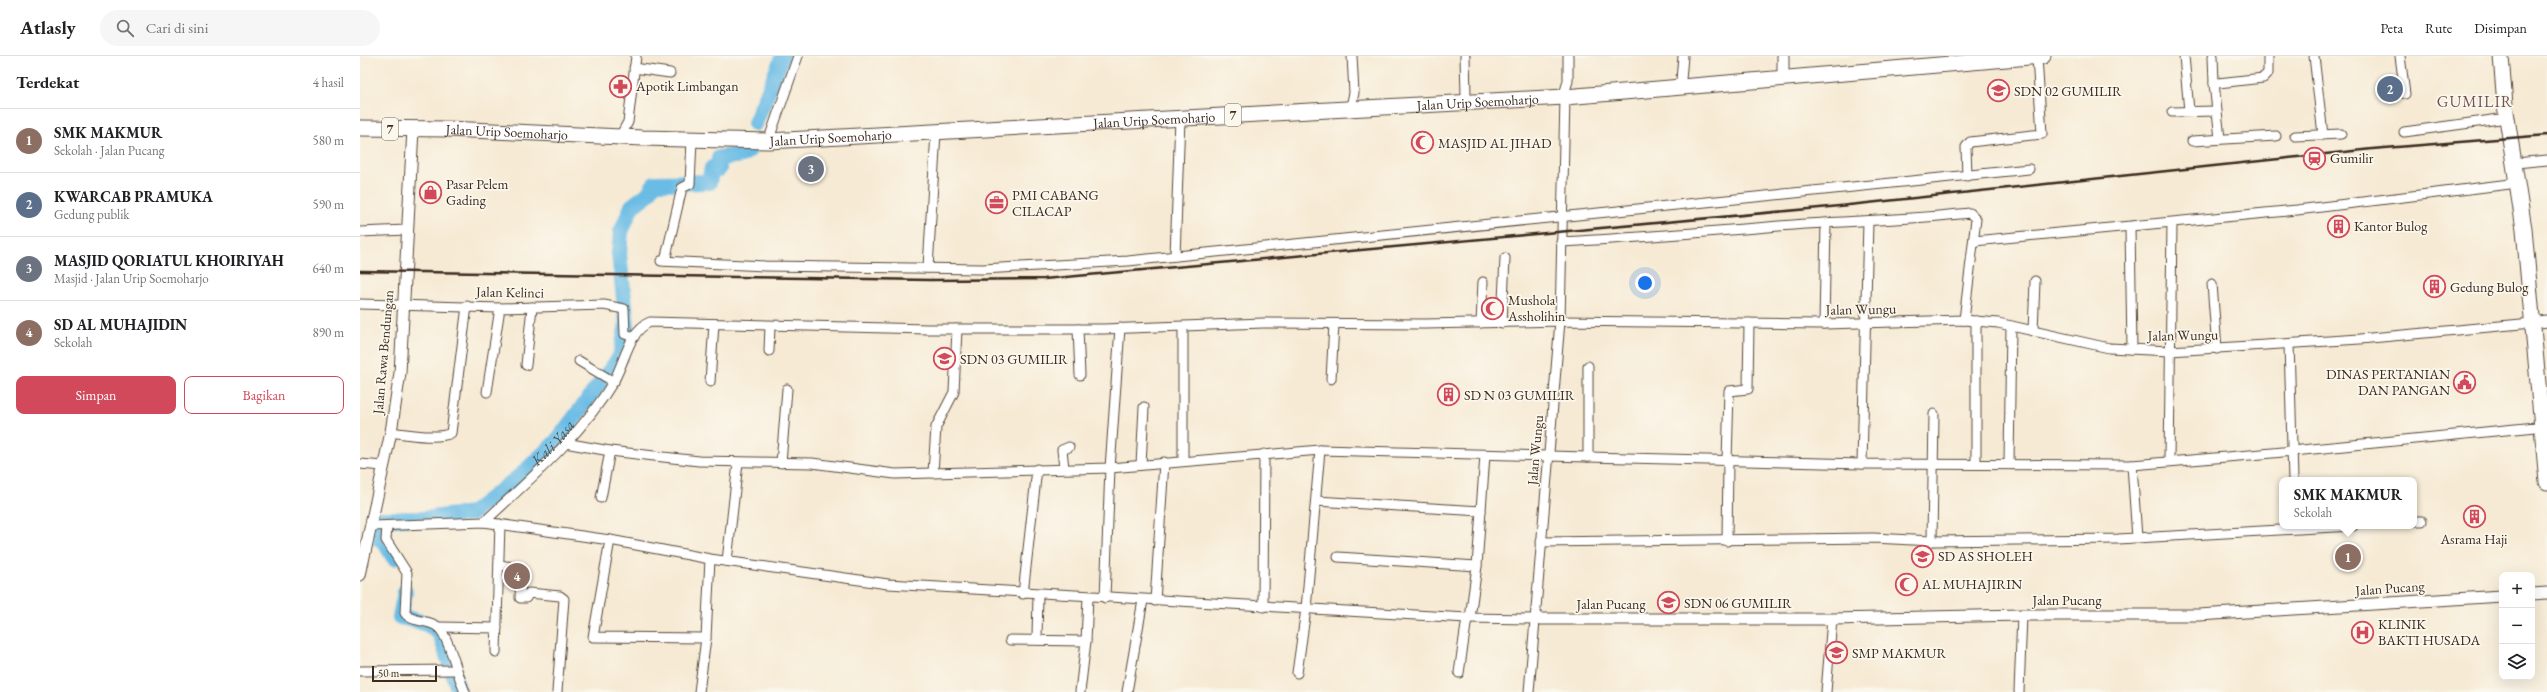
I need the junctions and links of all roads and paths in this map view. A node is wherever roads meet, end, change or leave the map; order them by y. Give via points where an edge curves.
1 (636, 56) edge
2 (798, 56) edge
3 (1352, 56) edge
4 (1465, 56) edge
5 (1568, 56) edge
6 (1683, 56) edge
7 (1783, 56) edge
8 (1967, 56) edge
9 (2037, 56) edge
10 (2043, 56) edge
11 (2184, 56) edge
12 (2213, 56) edge
13 (2268, 56) edge
14 (2314, 56) edge
15 (2400, 56) edge
16 (2492, 56) edge
17 (2501, 56) edge
18 (634, 68) junction
19 (670, 73) dead end
20 (1783, 75) junction
21 (1681, 80) junction
22 (2214, 83) junction
23 (1565, 94) junction
24 (2405, 94) dead end
25 (1466, 96) junction
26 (1352, 102) junction
27 (2189, 111) junction
28 (2216, 111) junction
29 (2506, 111) junction
30 (2172, 112) dead end
31 (1180, 118) junction
32 (360, 121) edge
33 (962, 127) junction
34 (360, 128) edge
35 (413, 130) junction
36 (623, 132) junction
37 (936, 132) junction
38 (2404, 132) dead end
39 (2341, 134) dead end
40 (2322, 135) junction
41 (770, 136) junction
42 (2276, 136) dead end
43 (2295, 136) dead end
44 (2220, 139) junction
45 (692, 140) junction
46 (2192, 142) dead end
47 (2547, 160) edge
48 (2516, 163) junction
49 (2030, 169) dead end
50 (1967, 176) junction
51 (2518, 183) junction
52 (1561, 216) junction
53 (1868, 222) junction
54 (1826, 223) junction
55 (2172, 223) junction
56 (2130, 227) junction
57 (407, 230) junction
58 (360, 232) edge
59 (1974, 241) junction
60 (1561, 242) junction
61 (1175, 256) junction
62 (1505, 258) dead end
63 (928, 268) junction
64 (2035, 280) dead end
65 (1484, 282) dead end
66 (2212, 284) dead end
67 (360, 304) edge
68 (403, 306) junction
69 (467, 306) junction
70 (532, 307) junction
71 (500, 308) junction
72 (1964, 320) junction
73 (1560, 321) junction
74 (1976, 321) junction
75 (2547, 321) edge
76 (1481, 323) junction
77 (1502, 323) junction
78 (1749, 323) junction
79 (1867, 323) junction
80 (2532, 323) junction
81 (714, 324) junction
82 (1334, 324) junction
83 (1824, 324) junction
84 (770, 326) junction
85 (2011, 326) junction
86 (1183, 327) junction
87 (1120, 328) junction
88 (957, 329) junction
89 (1078, 329) junction
90 (2033, 331) junction
91 (631, 336) junction
92 (2289, 344) junction
93 (2132, 349) junction
94 (2217, 349) junction
95 (769, 351) dead end
96 (2170, 351) junction
97 (579, 361) dead end
98 (526, 365) dead end
99 (1588, 366) dead end
100 (1080, 375) dead end
101 (1331, 379) dead end
102 (612, 380) junction
103 (710, 382) dead end
104 (787, 389) dead end
105 (487, 392) dead end
106 (1144, 406) dead end
107 (1934, 414) dead end
108 (2545, 426) edge
109 (391, 432) junction
110 (564, 443) junction
111 (1069, 447) dead end
112 (1320, 450) junction
113 (2293, 450) junction
114 (610, 452) junction
115 (1264, 454) junction
116 (1485, 455) junction
117 (1548, 457) junction
118 (1588, 457) junction
119 (1183, 460) junction
120 (1728, 461) junction
121 (2169, 461) junction
122 (1164, 462) junction
123 (781, 463) junction
124 (1976, 463) junction
125 (2008, 463) junction
126 (360, 464) edge
127 (1141, 464) junction
128 (1862, 464) junction
129 (1932, 465) junction
130 (2132, 465) junction
131 (383, 466) junction
132 (737, 467) junction
133 (1064, 468) junction
134 (1110, 468) junction
135 (1037, 469) junction
136 (933, 473) junction
137 (2293, 477) edge
138 (2547, 482) edge
139 (601, 498) dead end
140 (1316, 501) junction
141 (1481, 511) junction
142 (484, 522) junction
143 (500, 524) junction
144 (381, 526) junction
145 (2279, 529) edge
146 (2137, 538) junction
147 (610, 540) junction
148 (1932, 541) junction
149 (1541, 542) junction
150 (1727, 542) junction
151 (1338, 557) dead end
152 (710, 559) junction
153 (727, 561) junction
154 (499, 565) junction
155 (1477, 566) junction
156 (360, 575) edge
157 (2547, 593) edge
158 (1024, 594) junction
159 (2535, 594) edge
160 (1038, 595) junction
161 (2499, 596) edge
162 (1088, 597) junction
163 (1105, 598) junction
164 (1143, 600) junction
165 (1155, 601) junction
166 (1263, 606) junction
167 (1306, 609) junction
168 (2022, 615) junction
169 (1468, 618) junction
170 (1535, 619) junction
171 (1832, 619) junction
172 (439, 627) junction
173 (497, 628) junction
174 (706, 638) junction
175 (1037, 638) junction
176 (1010, 640) dead end
177 (1086, 641) junction
178 (496, 652) dead end
179 (452, 670) junction
180 (360, 671) edge
181 (1296, 673) dead end
182 (1459, 673) dead end
183 (465, 692) edge
184 (556, 692) edge
185 (699, 692) edge
186 (1080, 692) edge
187 (1127, 692) edge
188 (1529, 692) edge
189 (1826, 692) edge
190 (2019, 692) edge

1 - 18 street
2 - 41 street
3 - 26 street
4 - 25 street
5 - 23 street
6 - 21 street
7 - 20 street
8 - 20 highway, Jalan Urip Soemoharjo / 7
9 - 10 highway, Jalan Urip Soemoharjo / 7
9 - 20 highway, Jalan Urip Soemoharjo / 7
9 - 50 street via 2042,134 1970,142 1966,147
11 - 27 street
12 - 22 street
13 - 22 street via 2268,73 2263,78
14 - 40 street
15 - 24 street
16 - 29 highway via 2498,93
17 - 29 highway
18 - 19 street
18 - 36 street via 628,122
20 - 21 highway, Jalan Urip Soemoharjo / 7
20 - 23 highway, Jalan Urip Soemoharjo / 7
21 - 23 highway, Jalan Urip Soemoharjo / 7
22 - 28 street
23 - 25 highway, Jalan Urip Soemoharjo / 7
23 - 31 highway, Jalan Urip Soemoharjo / 7
23 - 52 street
25 - 26 highway, Jalan Urip Soemoharjo / 7
26 - 33 highway, Jalan Urip Soemoharjo / 7
27 - 28 street
27 - 30 street
28 - 44 street
29 - 38 street
29 - 48 highway
31 - 33 highway, Jalan Urip Soemoharjo / 7
31 - 61 street
32 - 36 highway, Jalan Urip Soemoharjo / 7
33 - 37 highway, Jalan Urip Soemoharjo / 7
33 - 41 highway, Jalan Urip Soemoharjo / 7
34 - 35 highway, Jalan Urip Soemoharjo / 7
35 - 45 highway, Jalan Urip Soemoharjo / 7
35 - 57 street, Jalan Rawa Bendungan
36 - 41 highway, Jalan Urip Soemoharjo / 7
37 - 45 highway, Jalan Urip Soemoharjo / 7 via 768,141
37 - 63 street
39 - 40 street
40 - 43 street
42 - 44 street
44 - 46 street
45 - 63 street via 690,183 682,188 663,261 765,266
47 - 48 street
48 - 51 highway
49 - 50 street
50 - 52 street
51 - 55 street
51 - 80 highway
52 - 60 street
52 - 61 street
53 - 54 street
53 - 59 street via 1970,213 1976,219
53 - 79 street
54 - 60 street via 1696,235
54 - 83 street
55 - 56 street
55 - 96 street
56 - 59 street
56 - 93 street
57 - 58 street
57 - 68 street, Jalan Rawa Bendungan
59 - 72 street
60 - 73 street
61 - 63 street via 983,269
62 - 77 street
64 - 90 street
65 - 76 street
66 - 94 street
67 - 68 street, Jalan Kelinci
68 - 69 street, Jalan Kelinci
68 - 109 street, Jalan Rawa Bendungan via 400,373
69 - 71 street, Jalan Kelinci
69 - 109 street via 452,431 440,435
70 - 71 street, Jalan Kelinci
70 - 91 street, Jalan Kelinci via 599,305 621,308 625,312
70 - 98 street
71 - 105 street
72 - 74 street, Jalan Wungu
72 - 79 street, Jalan Wungu
73 - 77 street
73 - 78 street, Jalan Wungu
73 - 117 street, Jalan Wungu
74 - 85 street, Jalan Wungu
74 - 124 street
75 - 80 street
76 - 77 street
76 - 82 street
78 - 83 street, Jalan Wungu
78 - 120 street via 1748,388 1729,391
79 - 83 street, Jalan Wungu
79 - 128 street
80 - 92 street, Jalan Wungu
80 - 108 highway
81 - 84 street
81 - 91 street via 650,322 643,324
81 - 103 street
82 - 86 street via 1263,323
82 - 101 street
84 - 88 street
84 - 95 street
85 - 90 street, Jalan Wungu
85 - 125 street
86 - 87 street
86 - 119 street
87 - 89 street
87 - 134 street
88 - 89 street
88 - 136 street via 954,392 936,427
89 - 100 street
90 - 93 street, Jalan Wungu via 2110,348
91 - 102 street
92 - 94 street, Jalan Wungu
92 - 113 street
93 - 96 street, Jalan Wungu
94 - 96 street, Jalan Wungu
96 - 121 street
97 - 102 street
99 - 118 street
102 - 110 street via 588,416
104 - 123 street
106 - 127 street
107 - 129 street
108 - 113 street
108 - 138 highway
109 - 131 street, Jalan Rawa Bendungan
110 - 114 street
110 - 142 street
111 - 133 street via 1062,450
112 - 115 street
112 - 116 street
112 - 140 street
113 - 121 street
113 - 137 street
114 - 132 street
114 - 139 street
115 - 119 street
115 - 166 street
116 - 117 street
116 - 141 street
117 - 118 street
117 - 149 street, Jalan Wungu
118 - 120 street
119 - 122 street
120 - 128 street
120 - 150 street
121 - 130 street
122 - 127 street
122 - 165 street
123 - 132 street
123 - 136 street via 825,464 888,473
124 - 125 street
124 - 129 street
125 - 130 street
126 - 131 street
127 - 134 street
128 - 129 street
129 - 148 street
130 - 146 street
131 - 144 street, Jalan Rawa Bendungan
132 - 153 street
133 - 134 street
133 - 135 street
134 - 163 street
135 - 136 street
135 - 158 street
140 - 141 street
140 - 167 street
141 - 155 street
142 - 143 street
142 - 144 street
143 - 147 street
143 - 154 street
144 - 156 street, Jalan Rawa Bendungan
144 - 172 street via 386,540 407,573 405,613 409,617 425,620
145 - 146 street
146 - 148 street
147 - 152 street
147 - 174 street via 593,637
148 - 150 street via 1873,538
149 - 150 street
149 - 170 street, Jalan Wungu
151 - 155 street
152 - 153 street
152 - 174 street
153 - 158 street via 888,584
154 - 173 street
154 - 184 street via 521,568 520,598 526,598 529,592 560,596 564,599
155 - 169 street
157 - 159 street
158 - 160 street
160 - 162 street
160 - 175 street
161 - 168 street, Jalan Pucang via 2199,615
162 - 163 street
162 - 177 street
163 - 164 street
164 - 165 street
164 - 187 street
165 - 166 street
166 - 167 street
167 - 169 street
167 - 181 street
168 - 171 street, Jalan Pucang
168 - 190 street
169 - 170 street
169 - 182 street
170 - 171 street, Jalan Pucang
170 - 188 street, Jalan Wungu
171 - 189 street
172 - 173 street
172 - 179 street via 448,643
173 - 178 street
174 - 185 street
175 - 176 street
175 - 177 street
177 - 186 street
179 - 180 street
179 - 183 street

